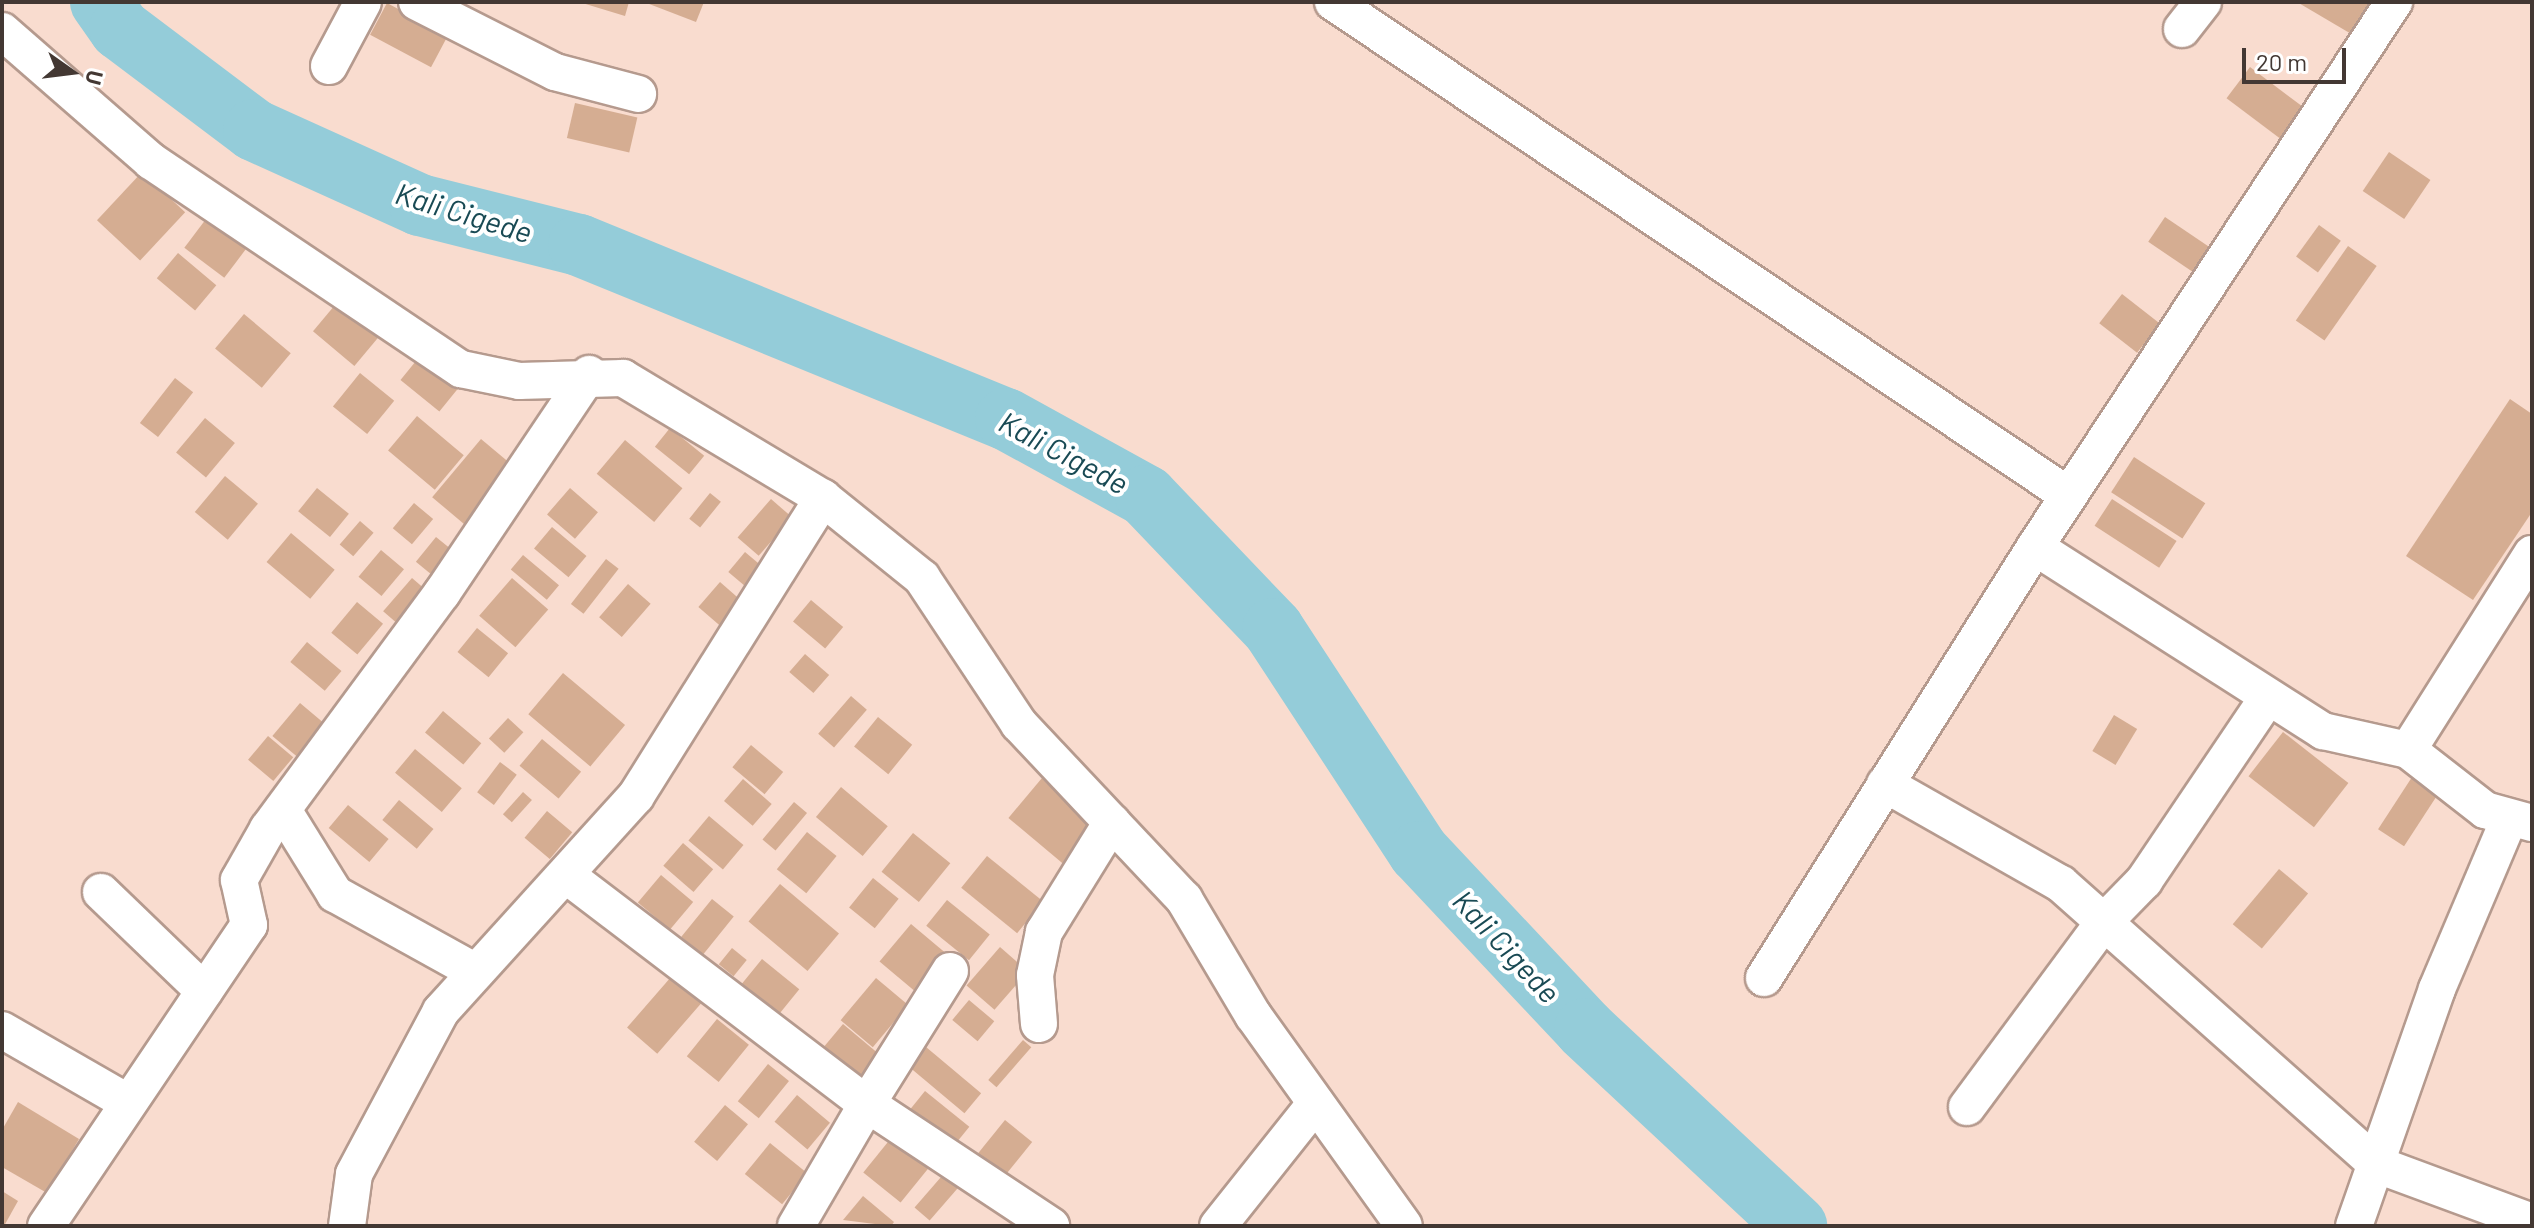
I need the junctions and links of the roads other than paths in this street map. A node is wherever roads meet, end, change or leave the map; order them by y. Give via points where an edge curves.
1 (363, 2) edge
2 (417, 2) edge
3 (1333, 2) edge
4 (2394, 2) edge
5 (2, 31) edge
6 (329, 66) dead end
7 (638, 94) dead end
8 (589, 374) junction
9 (2068, 495) junction
10 (823, 498) junction
11 (2035, 547) junction
12 (2532, 554) edge
13 (2268, 697) junction
14 (2408, 750) junction
15 (1885, 784) junction
16 (283, 810) junction
17 (1112, 822) junction
18 (2520, 823) edge
19 (566, 875) junction
20 (101, 892) dead end
21 (2103, 923) junction
22 (474, 971) junction
23 (950, 971) dead end
24 (1764, 978) dead end
25 (204, 991) junction
26 (1039, 1024) dead end
27 (2, 1030) edge
28 (127, 1102) junction
29 (1316, 1103) junction
30 (867, 1104) junction
31 (1967, 1107) dead end
32 (2378, 1165) junction
33 (2532, 1222) edge
34 (46, 1226) edge
35 (347, 1226) edge
36 (796, 1226) edge
37 (1051, 1226) edge
38 (1218, 1226) edge
39 (1404, 1226) edge
40 (2354, 1226) edge

1 - 6 street
2 - 7 street via 555,72
3 - 9 street
4 - 9 street
5 - 8 street via 151,161 461,369 519,381
8 - 10 street via 652,393
8 - 16 street
9 - 11 street
10 - 17 street via 922,578 1019,724
10 - 19 street via 636,796
11 - 13 street
11 - 15 street
12 - 14 street
13 - 14 street via 2323,731
13 - 21 street via 2144,881
14 - 18 street
15 - 21 street via 2043,871
15 - 24 street
16 - 22 street via 335,894
16 - 25 street via 239,880 249,925
17 - 26 street via 1044,932 1035,975
17 - 29 street via 1184,899
18 - 32 street via 2437,989
19 - 22 street
19 - 30 street
20 - 25 street
21 - 31 street
21 - 32 street
22 - 35 street via 441,1011 364,1154
23 - 30 street
25 - 28 street
27 - 28 street
28 - 34 street
29 - 38 street
29 - 39 street
30 - 36 street
30 - 37 street
32 - 33 street
32 - 40 street

